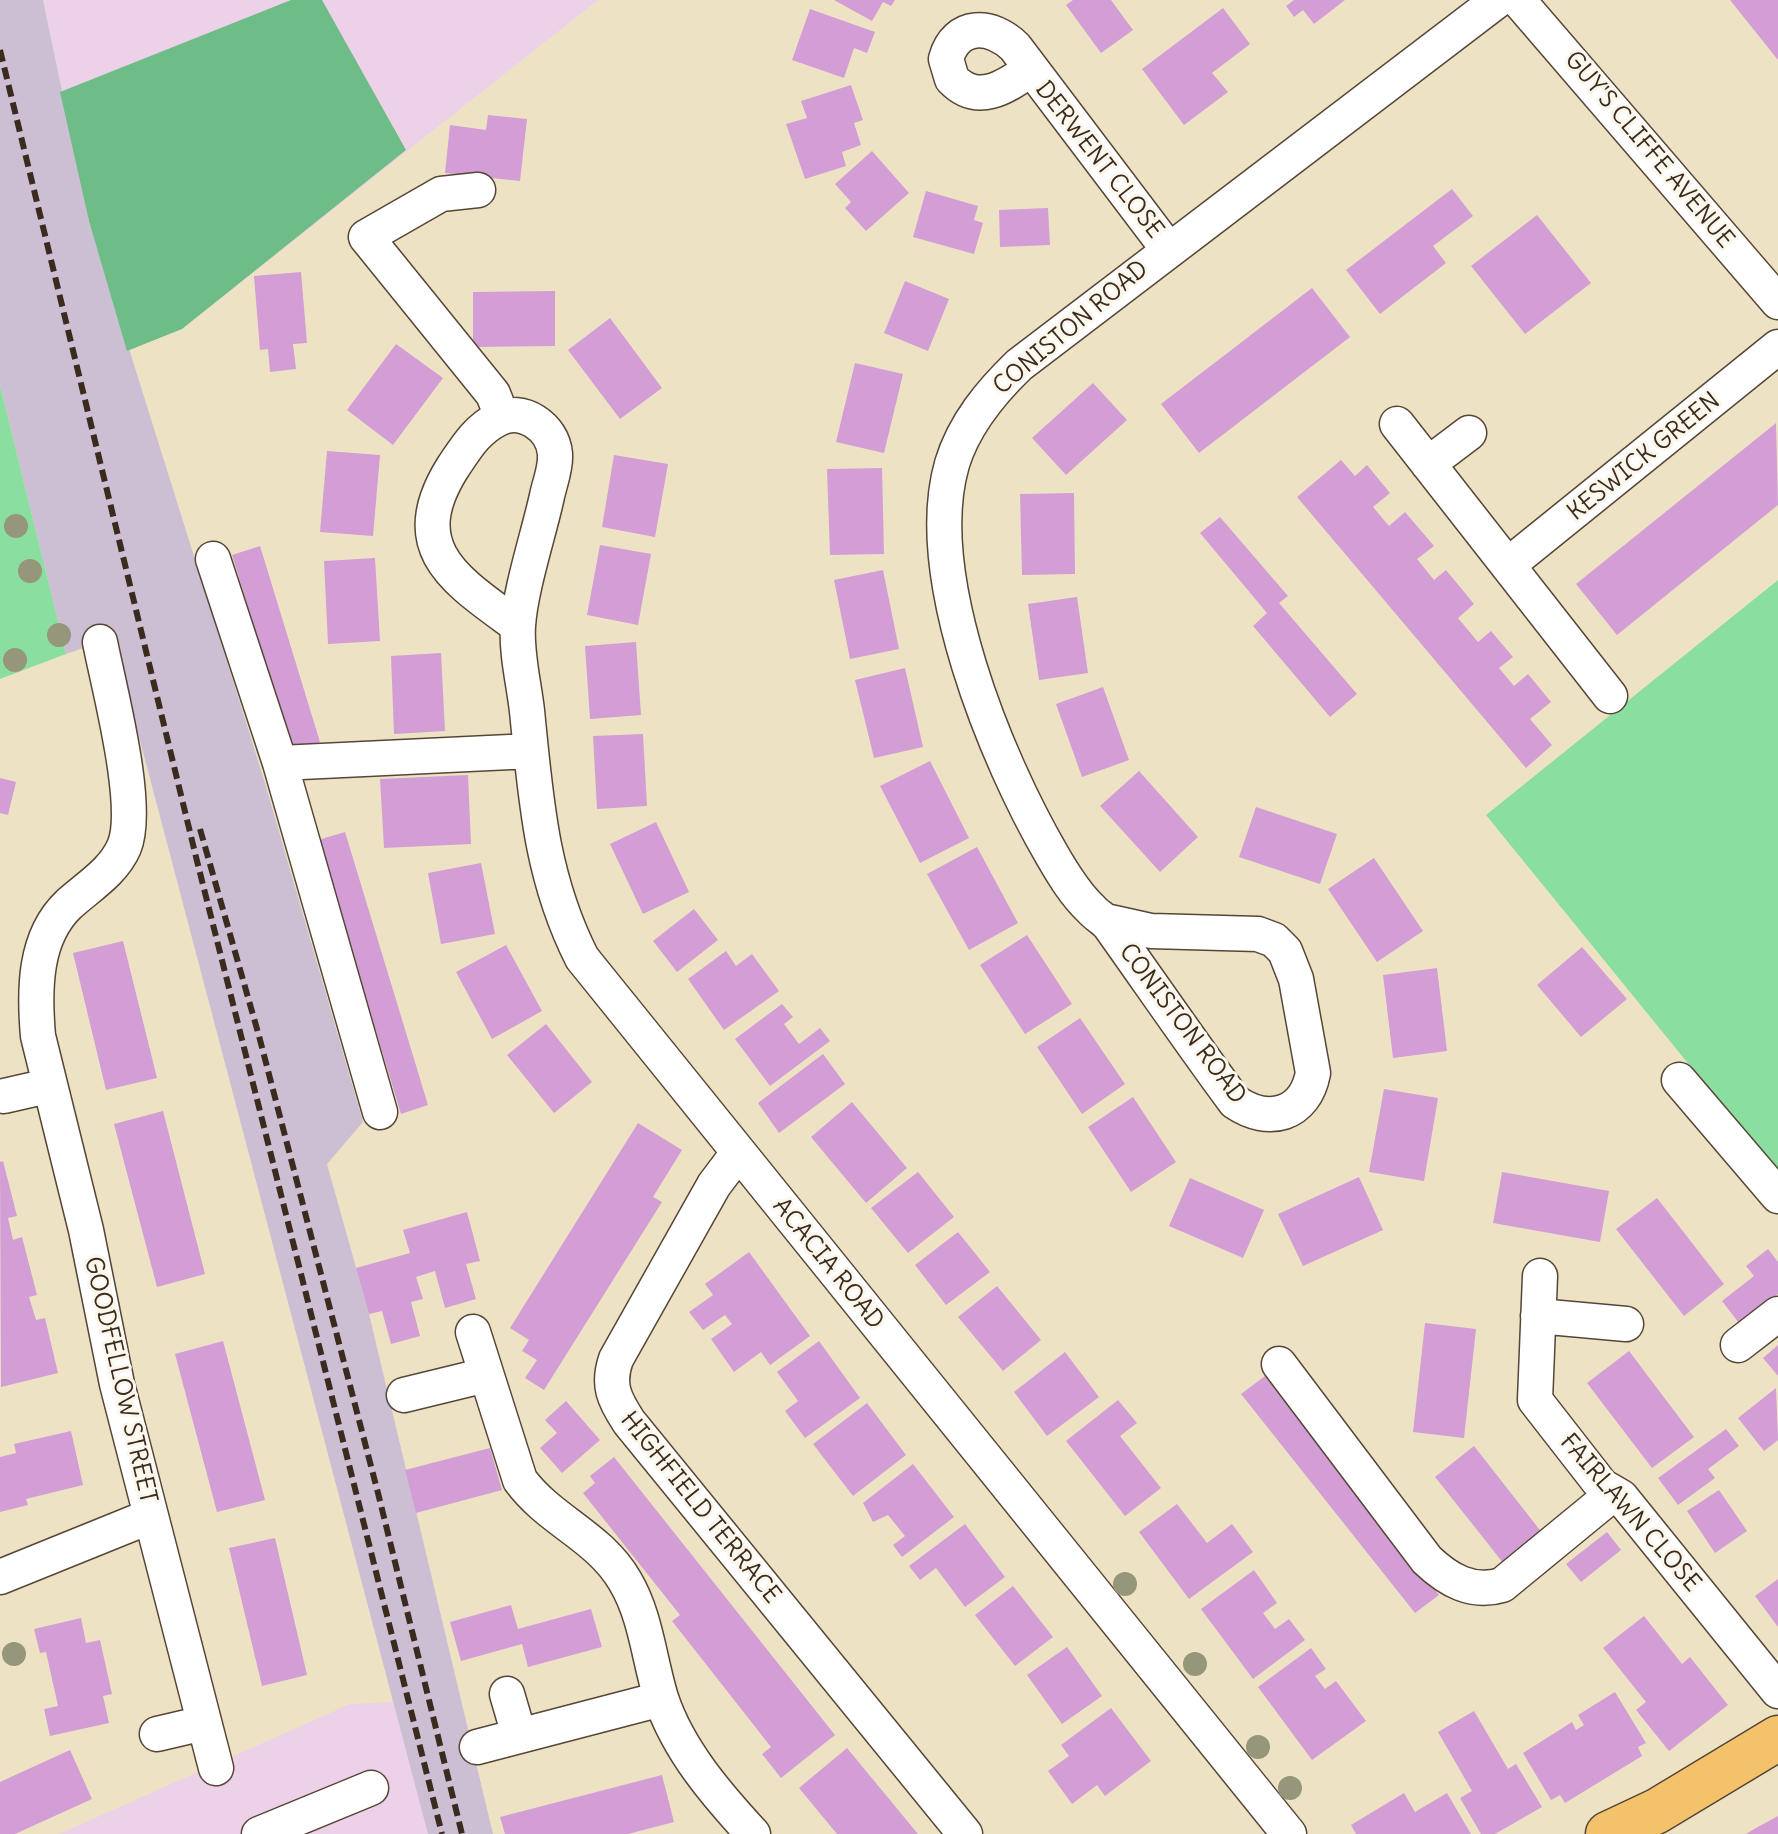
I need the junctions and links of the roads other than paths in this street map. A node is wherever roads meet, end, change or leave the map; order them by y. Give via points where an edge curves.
1 (1498, 0) edge
2 (1518, 0) edge
3 (1030, 70) dead end
4 (478, 190) dead end
5 (1168, 249) junction
6 (1778, 302) edge
7 (1778, 347) edge
8 (502, 417) junction
9 (1397, 424) dead end
10 (1469, 433) dead end
11 (1428, 464) junction
12 (213, 559) dead end
13 (1508, 565) junction
14 (518, 626) junction
15 (100, 642) dead end
16 (1610, 696) dead end
17 (531, 751) junction
18 (280, 763) junction
19 (1106, 921) junction
20 (1679, 1080) dead end
21 (48, 1086) junction
22 (4, 1096) dead end
23 (380, 1112) dead end
24 (738, 1153) junction
25 (1778, 1196) edge
26 (1540, 1276) dead end
27 (1778, 1314) edge
28 (1538, 1316) junction
29 (1626, 1324) dead end
30 (473, 1332) dead end
31 (1738, 1345) dead end
32 (1279, 1364) dead end
33 (486, 1375) junction
34 (404, 1395) dead end
35 (1614, 1493) junction
36 (151, 1516) junction
37 (0, 1577) edge
38 (1778, 1691) edge
39 (507, 1694) dead end
40 (661, 1699) junction
41 (204, 1723) junction
42 (157, 1734) dead end
43 (519, 1735) junction
44 (1778, 1738) edge
45 (477, 1747) dead end
46 (216, 1768) dead end
47 (371, 1788) dead end
48 (278, 1830) edge
49 (744, 1831) edge
50 (965, 1834) edge
51 (1289, 1834) edge
52 (1608, 1834) edge

1 - 5 street, CONISTON ROAD
2 - 6 street, GUY'S CLIFFE AVENUE
3 - 5 street, DERWENT CLOSE
4 - 8 street via 441,194 366,237 493,394
5 - 19 street, CONISTON ROAD via 994,389 961,442 945,506 947,560 957,610 1005,763 1067,878
7 - 13 street, KESWICK GREEN
8 - 14 street, ACACIA ROAD via 521,415 541,425 555,452
8 - 14 street via 468,444 439,489 432,524 452,575
9 - 11 street
10 - 11 street
11 - 13 street
12 - 18 street
13 - 16 street
14 - 17 street, ACACIA ROAD
15 - 21 street, GOODFELLOW STREET via 126,780 129,827 111,867 49,927 42,947 38,1036
17 - 18 street
17 - 24 street, ACACIA ROAD via 544,858 582,958
18 - 23 street
19 - 19 street, CONISTON ROAD via 1235,1102 1267,1116 1287,1113 1303,1100 1313,1073 1296,979 1274,940 1244,932 1151,931
20 - 25 street
21 - 22 street
21 - 36 street, GOODFELLOW STREET
24 - 50 street, HIGHFIELD TERRACE via 714,1185 616,1359 612,1391 629,1422
24 - 51 street, ACACIA ROAD
26 - 28 street, FAIRLAWN CLOSE
27 - 31 street
28 - 29 street
28 - 35 street, FAIRLAWN CLOSE via 1535,1400 1602,1486
30 - 33 street
32 - 35 street via 1427,1560 1454,1581 1482,1589 1502,1585
33 - 34 street
33 - 40 street via 520,1480 533,1497 598,1544 627,1583
35 - 38 street, FAIRLAWN CLOSE
36 - 37 street, GOODFELLOW STREET
36 - 41 street
39 - 43 street
40 - 43 street
40 - 49 street via 697,1767
41 - 42 street
41 - 46 street
43 - 45 street
44 - 52 main road via 1657,1811
47 - 48 street

